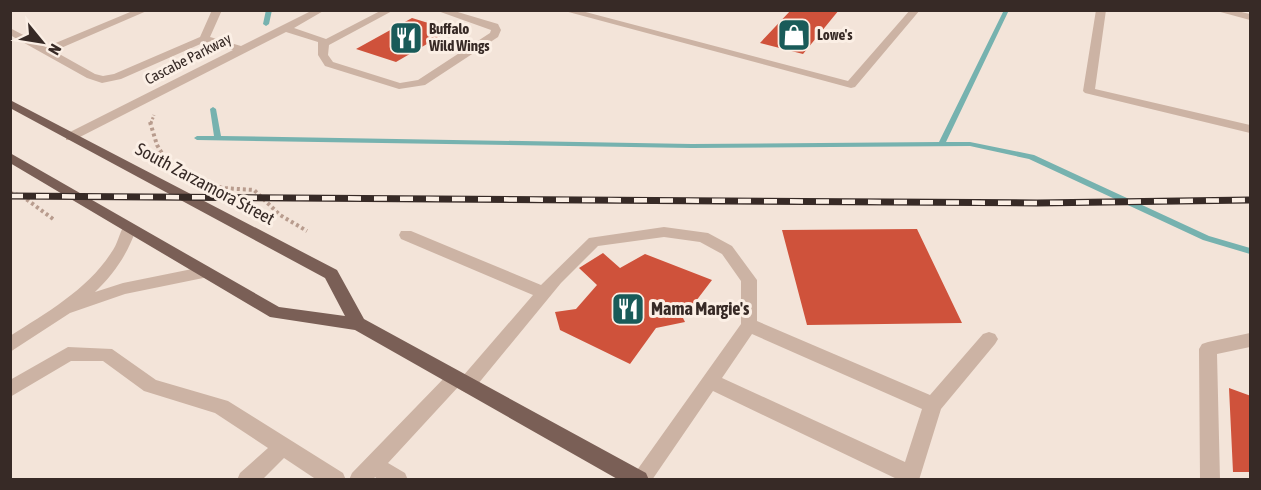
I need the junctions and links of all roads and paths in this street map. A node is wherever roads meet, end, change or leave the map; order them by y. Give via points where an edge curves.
1 (145, 10) edge
2 (217, 10) edge
3 (321, 10) edge
4 (390, 10) edge
5 (439, 10) edge
6 (565, 10) edge
7 (916, 10) edge
8 (1101, 10) edge
9 (1217, 10) edge
10 (594, 14) edge
11 (1251, 17) edge
12 (284, 28) junction
13 (10, 31) edge
14 (204, 39) junction
15 (324, 44) junction
16 (240, 49) junction
17 (45, 51) junction
18 (10, 103) edge
19 (156, 112) dead end
20 (1251, 129) edge
21 (70, 137) junction
22 (10, 157) edge
23 (10, 193) edge
24 (53, 219) dead end
25 (130, 227) junction
26 (307, 231) dead end
27 (406, 235) dead end
28 (207, 272) junction
29 (544, 293) junction
30 (64, 309) junction
31 (358, 324) junction
32 (749, 325) junction
33 (988, 339) dead end
34 (1251, 340) edge
35 (10, 345) edge
36 (461, 381) junction
37 (710, 381) junction
38 (10, 390) edge
39 (933, 405) junction
40 (283, 447) junction
41 (366, 472) edge
42 (909, 477) edge
43 (247, 480) edge
44 (336, 480) edge
45 (398, 480) edge
46 (640, 480) edge
47 (1210, 480) edge

1 - 17 street
2 - 14 street
3 - 12 street, Cascabe Parkway
4 - 15 street
5 - 15 street via 494,26 496,30 494,35 409,87 329,64 323,55
6 - 10 street
7 - 10 street via 851,85
8 - 20 street via 1089,92
9 - 11 street
12 - 15 street
12 - 16 street, Cascabe Parkway
13 - 17 street
14 - 16 street
14 - 17 street via 102,80
16 - 21 street, Cascabe Parkway
18 - 21 main road, South Zarzamora Street
19 - 26 path via 150,120 157,145 169,165 222,188 254,190 280,215
21 - 31 main road, South Zarzamora Street via 331,274
22 - 25 main road
23 - 24 path via 22,196
25 - 28 main road
25 - 30 street via 116,258
27 - 29 street
28 - 30 street via 123,289
28 - 31 main road via 276,313
29 - 32 street via 594,242 664,232 704,237 726,250 749,280
29 - 36 street
30 - 35 street
31 - 36 main road
32 - 37 street
32 - 39 street
33 - 39 street
34 - 47 street via 1208,349
36 - 41 street
36 - 46 main road
37 - 42 street
37 - 46 street
38 - 40 street via 68,354 106,354 150,386 221,407
39 - 42 street
40 - 43 street
40 - 44 street
41 - 45 street

